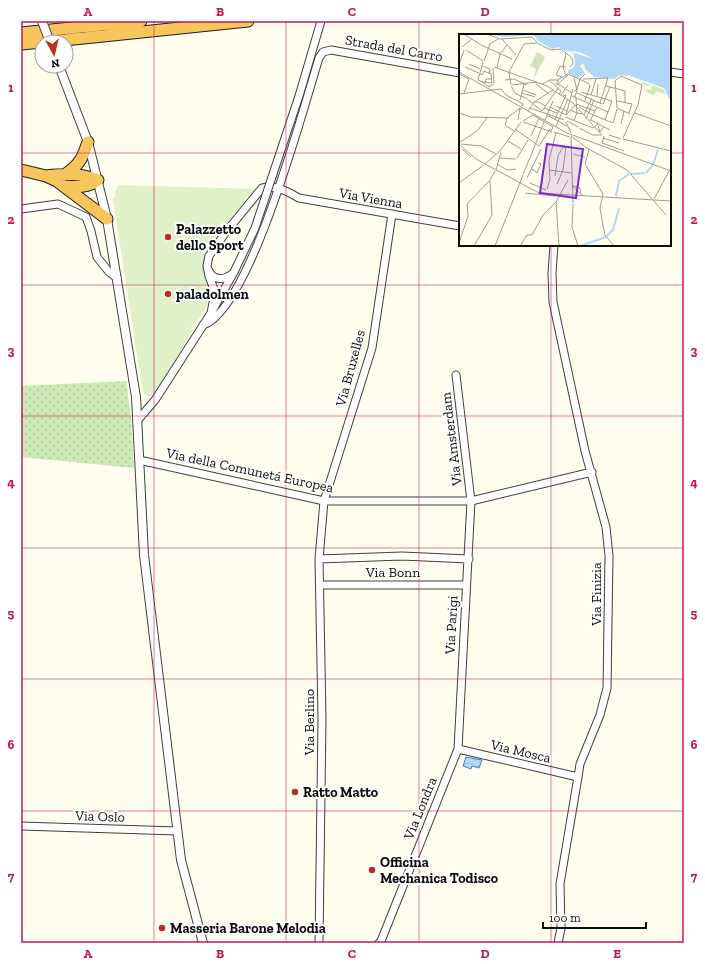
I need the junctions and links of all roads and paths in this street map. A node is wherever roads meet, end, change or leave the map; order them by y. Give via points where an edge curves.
1 (42, 21) edge
2 (141, 21) edge
3 (248, 21) edge
4 (321, 21) edge
5 (22, 33) edge
6 (47, 34) edge
7 (74, 39) edge
8 (34, 43) edge
9 (21, 44) edge
10 (671, 72) edge
11 (459, 73) edge
12 (62, 74) edge
13 (684, 74) edge
14 (88, 142) junction
15 (21, 170) edge
16 (66, 174) junction
17 (46, 176) junction
18 (98, 180) junction
19 (64, 186) junction
20 (279, 189) junction
21 (21, 209) edge
22 (392, 214) junction
23 (107, 219) junction
24 (459, 226) edge
25 (554, 246) edge
26 (207, 266) junction
27 (234, 272) junction
28 (117, 278) junction
29 (211, 313) junction
30 (203, 325) junction
31 (456, 374) dead end
32 (137, 421) junction
33 (139, 460) junction
34 (592, 472) junction
35 (324, 501) junction
36 (471, 501) junction
37 (319, 559) junction
38 (469, 559) junction
39 (320, 585) junction
40 (466, 585) junction
41 (458, 749) junction
42 (578, 777) junction
43 (21, 826) edge
44 (177, 831) junction
45 (202, 943) edge
46 (319, 943) edge
47 (379, 943) edge
48 (558, 943) edge

1 - 6 street, bridge
2 - 5 highway
3 - 7 highway
4 - 27 street, bridge via 255,228
8 - 9 highway
10 - 13 street
11 - 20 street, Strada del Carro via 331,50 323,52
12 - 14 street
14 - 16 highway via 77,166
14 - 18 street
15 - 17 highway
16 - 17 highway
16 - 18 highway via 90,176
17 - 19 highway
18 - 19 highway via 89,186
18 - 23 street
19 - 23 highway
20 - 22 street, Via Vienna via 299,198
20 - 26 street via 268,186 257,192 209,256
20 - 30 street via 253,254 227,303 216,318
21 - 28 street via 58,204 86,217 97,257
22 - 24 street, Via Vienna
22 - 35 street, Via Bruxelles via 372,348
23 - 28 street
25 - 34 street, Via Finizia via 553,302 585,451
26 - 27 street via 215,278 223,279
26 - 29 street via 210,283 215,292
27 - 29 street
28 - 32 street via 136,397
29 - 30 street
30 - 32 street via 155,400
31 - 36 street, Via Amsterdam
32 - 33 street
33 - 35 street, Via della Comunetá Europea
33 - 44 street via 144,556
34 - 36 street, Via della Comunetá Europea
34 - 42 street, Via Finizia via 606,527 609,556 607,688 600,715 580,764
35 - 36 street, Via della Comunetá Europea
35 - 37 street, Via Berlino
36 - 38 street, Via Parigi
37 - 38 street via 402,556
37 - 39 street, Via Berlino
38 - 40 street, Via Parigi
39 - 40 street, Via Bonn
39 - 46 street, Via Berlino via 322,719
40 - 41 street, Via Parigi
41 - 42 street, Via Mosca
41 - 47 street, Via Londra
42 - 48 street, Via Finizia via 560,884 561,928
43 - 44 street, Via Oslo
44 - 45 street via 181,860

